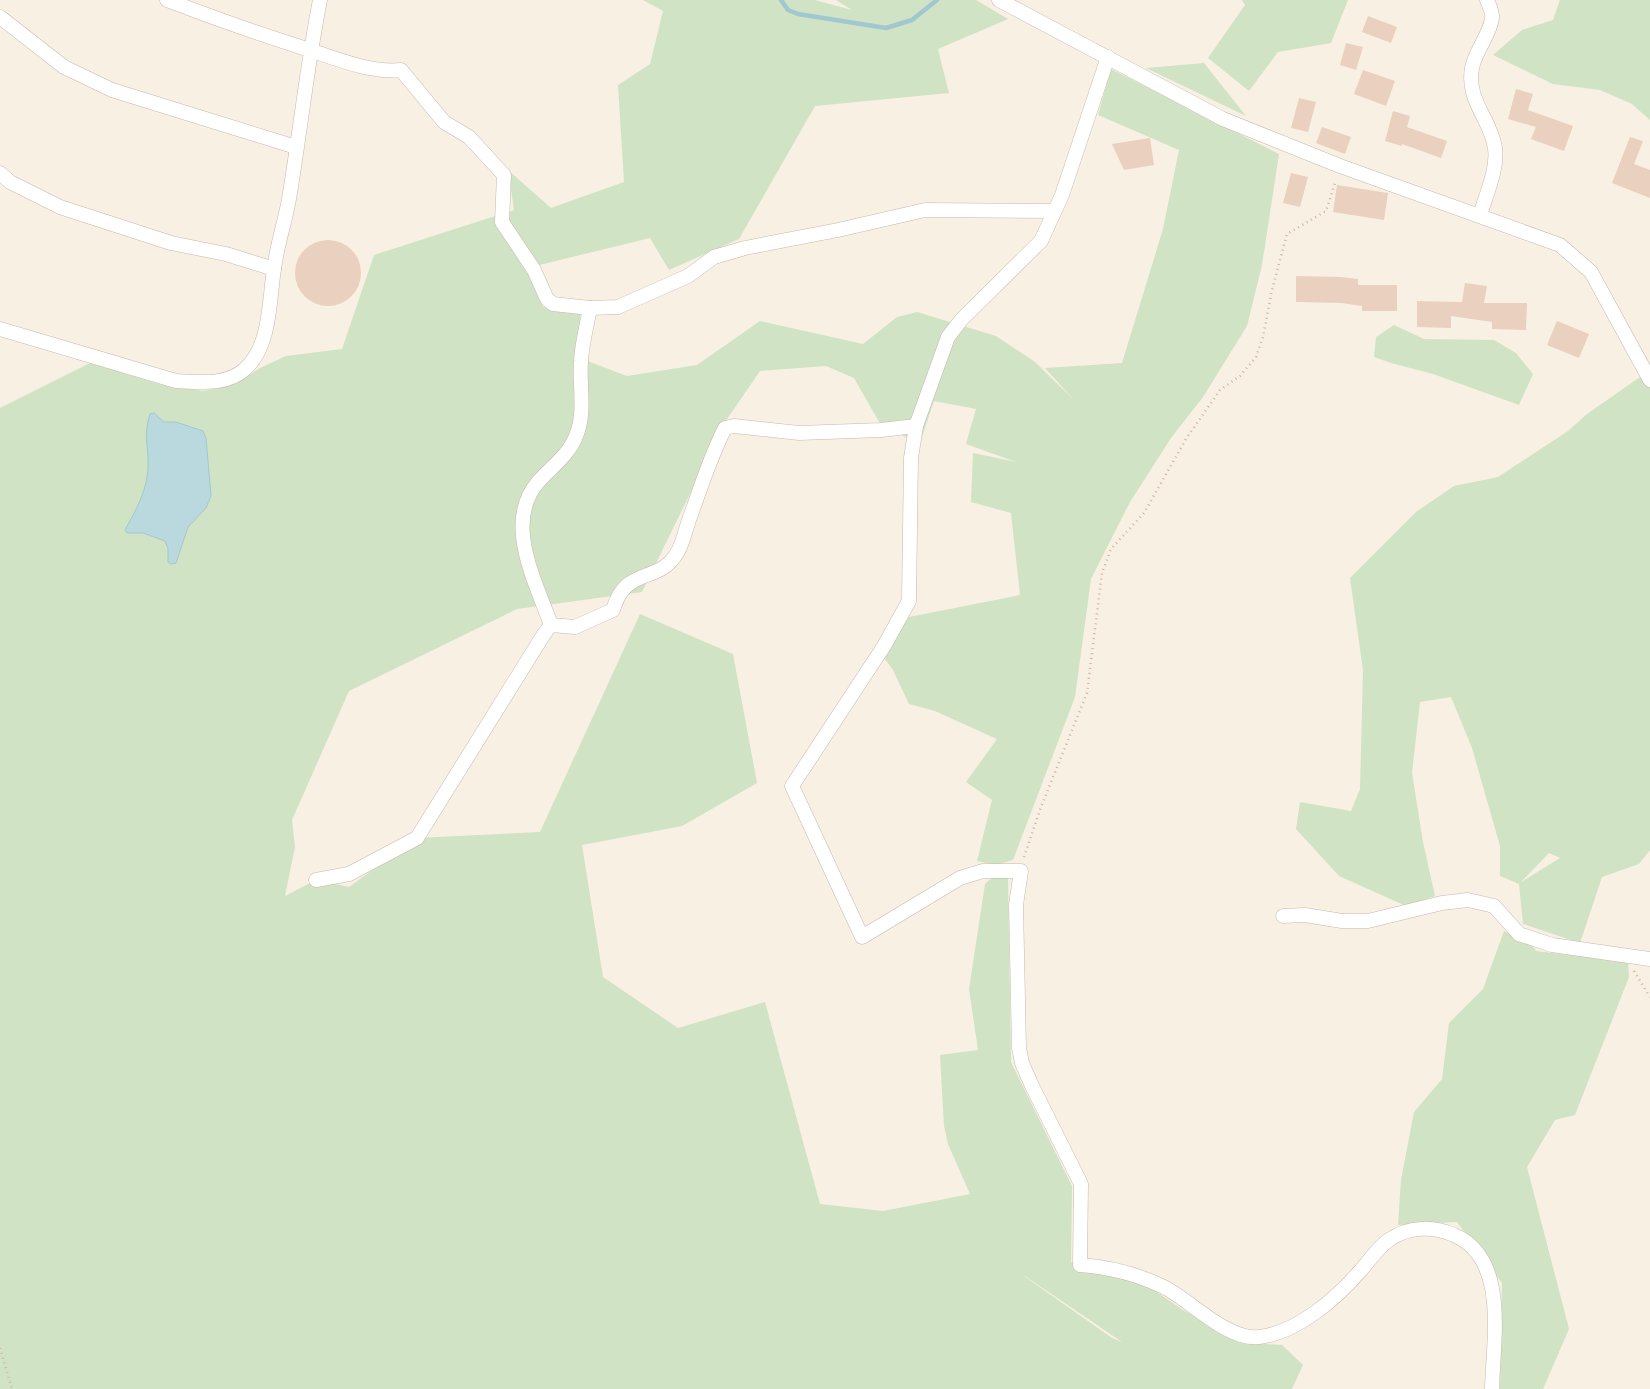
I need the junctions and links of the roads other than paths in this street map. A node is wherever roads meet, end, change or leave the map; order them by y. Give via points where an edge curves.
1 (167, 0) edge
2 (320, 0) edge
3 (999, 0) edge
4 (1487, 0) edge
5 (0, 17) edge
6 (310, 50) junction
7 (1108, 57) junction
8 (296, 147) junction
9 (0, 173) edge
10 (1054, 210) junction
11 (1480, 215) junction
12 (274, 269) junction
13 (590, 308) junction
14 (0, 329) edge
15 (1650, 380) edge
16 (916, 426) junction
17 (551, 625) junction
18 (316, 880) dead end
19 (1282, 916) dead end
20 (1650, 959) edge
21 (1492, 1389) edge

1 - 6 street via 230,25
2 - 6 street
3 - 7 street
4 - 11 street via 1492,17 1472,68 1472,92 1479,112 1490,128 1496,150
5 - 8 street via 64,66 112,90
6 - 8 street
6 - 13 street via 388,72 401,70 444,122 469,137 504,175 502,222 534,270 547,299 553,304
7 - 10 street via 1062,195
7 - 11 street via 1223,119 1340,166
8 - 12 street via 289,200
9 - 12 street via 10,182 60,207 171,243 226,254
10 - 13 street via 925,210 745,248 714,257 688,276 618,307
10 - 16 street via 1040,241 948,337
11 - 15 street via 1560,245 1591,272
12 - 14 street via 264,333 257,354 245,370 225,380 201,383 176,381
13 - 17 street via 581,359 582,419 568,452 537,484 524,504 521,525 524,546
16 - 17 street via 799,433 734,426 725,428 678,553 662,570 636,578 624,586 612,610 575,627
16 - 21 street via 911,458 909,601 884,646 792,786 862,937 960,878 983,871 1020,871 1016,905 1019,1048 1032,1086 1081,1184 1080,1265 1104,1267 1137,1276 1182,1297 1222,1326 1257,1338 1296,1325 1318,1310 1389,1240 1411,1230 1444,1230 1460,1237 1476,1251 1492,1277 1495,1297
17 - 18 street via 417,838 349,874
19 - 20 street via 1304,915 1342,922 1368,921 1468,900 1494,906 1519,934 1552,945

